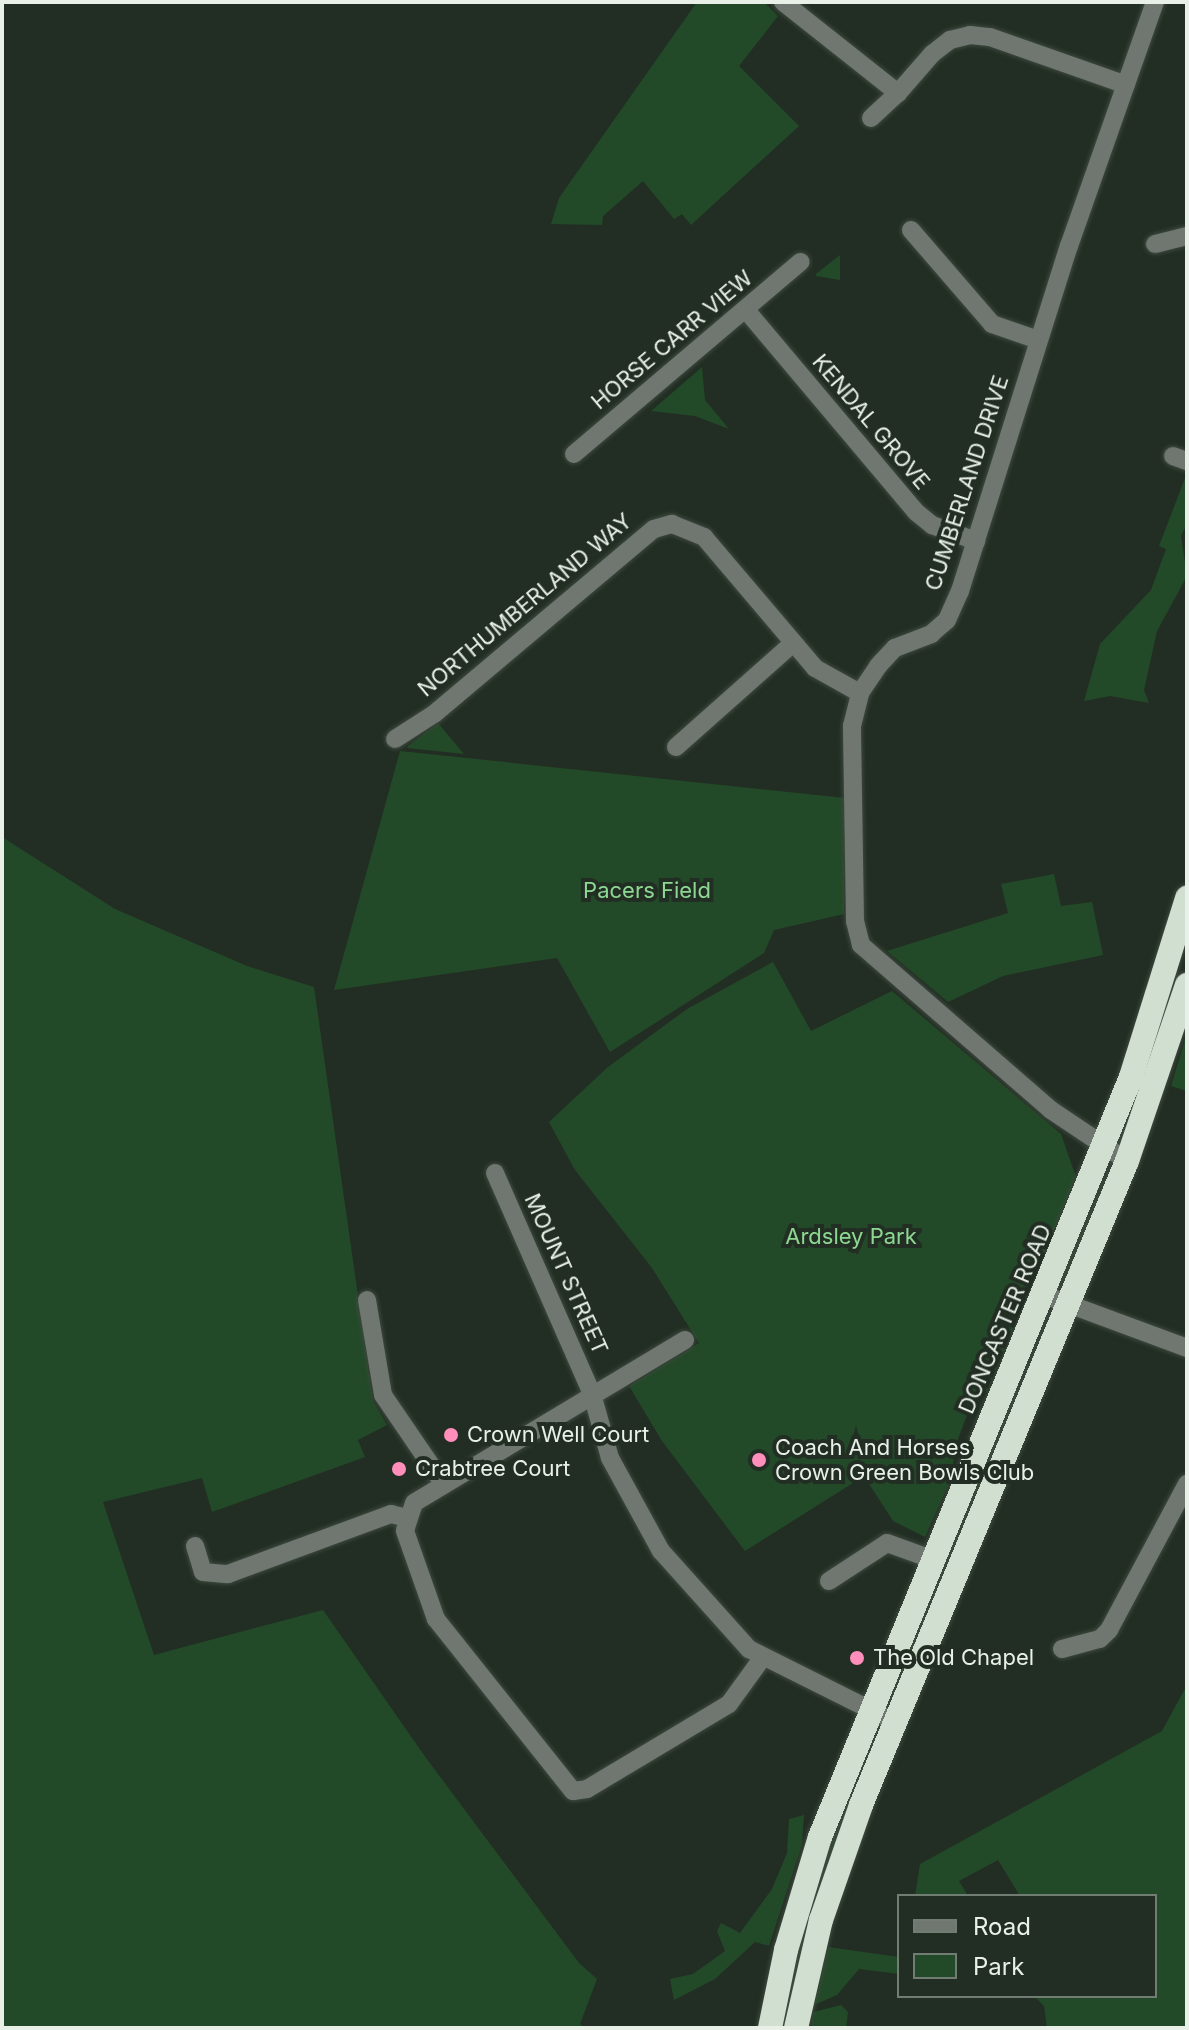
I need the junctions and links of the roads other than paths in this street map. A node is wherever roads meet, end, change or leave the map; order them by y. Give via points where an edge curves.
1 (783, 2) edge
2 (1155, 2) edge
3 (1126, 85) junction
4 (898, 93) junction
5 (871, 118) dead end
6 (911, 230) dead end
7 (1187, 236) edge
8 (1155, 244) dead end
9 (800, 262) dead end
10 (746, 310) junction
11 (1038, 340) junction
12 (574, 454) dead end
13 (976, 541) junction
14 (793, 643) junction
15 (860, 693) junction
16 (395, 739) dead end
17 (676, 747) dead end
18 (1187, 898) edge
19 (1187, 985) edge
20 (1106, 1142) junction
21 (1127, 1161) junction
22 (495, 1173) dead end
23 (1044, 1295) junction
24 (367, 1300) dead end
25 (1069, 1304) junction
26 (685, 1340) dead end
27 (1187, 1348) edge
28 (592, 1394) junction
29 (443, 1483) junction
30 (1187, 1484) edge
31 (410, 1510) junction
32 (195, 1546) dead end
33 (934, 1560) junction
34 (829, 1581) dead end
35 (1062, 1649) dead end
36 (763, 1657) junction
37 (872, 1711) junction
38 (895, 1722) junction
39 (770, 2028) edge
40 (796, 2028) edge

1 - 4 street
2 - 3 street, CUMBERLAND DRIVE
3 - 4 street via 990,37 970,35 950,40 932,54
3 - 11 street, CUMBERLAND DRIVE
4 - 5 street
6 - 11 street via 992,324
7 - 8 street
9 - 10 street, HORSE CARR VIEW
10 - 12 street, HORSE CARR VIEW
10 - 13 street, KENDAL GROVE via 916,512 932,525
11 - 13 street, CUMBERLAND DRIVE
13 - 15 street, CUMBERLAND DRIVE via 947,620 931,634 895,648
14 - 15 street, NORTHUMBERLAND WAY via 825,676
14 - 16 street, NORTHUMBERLAND WAY via 704,537 672,524 654,529 434,714
14 - 17 street
15 - 20 street, CUMBERLAND DRIVE via 852,726 855,921 861,945 1051,1110
18 - 20 highway, DONCASTER ROAD
19 - 21 highway
20 - 21 street, CUMBERLAND DRIVE
20 - 23 highway, DONCASTER ROAD
21 - 25 highway
22 - 28 street, MOUNT STREET
23 - 25 street
23 - 33 highway, DONCASTER ROAD
24 - 29 street via 380,1344 383,1395
25 - 27 street
25 - 38 highway
26 - 28 street
28 - 29 street
28 - 36 street, MOUNT STREET via 610,1458 661,1551 703,1603
29 - 31 street
30 - 35 street via 1109,1630 1100,1639
31 - 32 street via 228,1574 203,1572
31 - 36 street via 405,1531 436,1619 573,1791 587,1789 729,1704
33 - 34 street via 887,1543
33 - 37 highway, DONCASTER ROAD
36 - 37 street, MOUNT STREET
37 - 38 street, MOUNT STREET
37 - 39 highway, DONCASTER ROAD via 802,1889
38 - 40 highway via 835,1877

